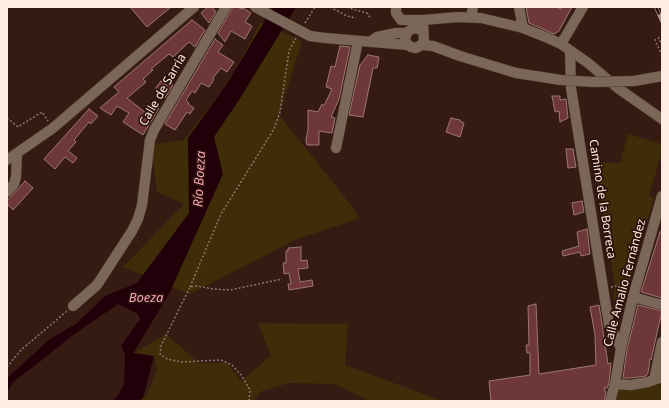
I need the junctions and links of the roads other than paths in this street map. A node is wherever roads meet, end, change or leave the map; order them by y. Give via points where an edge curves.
1 (194, 7) edge
2 (256, 7) edge
3 (396, 7) edge
4 (520, 7) edge
5 (583, 7) edge
6 (224, 9) edge
7 (472, 12) edge
8 (407, 20) junction
9 (423, 20) junction
10 (523, 28) junction
11 (407, 36) junction
12 (423, 38) junction
13 (358, 41) junction
14 (561, 44) junction
15 (570, 51) junction
16 (662, 76) edge
17 (662, 119) edge
18 (336, 148) dead end
19 (17, 154) junction
20 (7, 160) edge
21 (7, 192) edge
22 (662, 196) edge
23 (632, 297) junction
24 (662, 305) edge
25 (73, 306) road end
26 (662, 342) edge
27 (621, 348) junction
28 (658, 378) edge
29 (615, 384) junction
30 (610, 401) edge

1 - 19 street via 53,128
2 - 13 street, bridge via 310,36
3 - 8 street via 396,13 401,20
4 - 10 street
5 - 14 street
6 - 25 street, Calle de Sarria via 152,135 142,204 132,231 97,285
7 - 9 street via 458,17
7 - 10 street
8 - 9 street
8 - 11 street
9 - 12 street
10 - 14 street
11 - 12 street via 414,28 418,29
11 - 12 street via 411,47 416,48
11 - 13 street via 374,42
12 - 16 street, bridge via 433,46 516,73 594,82 634,81
13 - 18 street
14 - 15 street
15 - 17 street
15 - 27 street, Camino de la Borreca via 571,88 610,324
19 - 20 street
19 - 21 street via 14,184
22 - 23 street, Calle Amalio Fernández
23 - 24 street
23 - 27 street, Calle Amalio Fernández
26 - 28 street
27 - 29 street, Calle Amalio Fernández
28 - 29 street via 631,385
29 - 30 street, Calle Amalio Fernández

